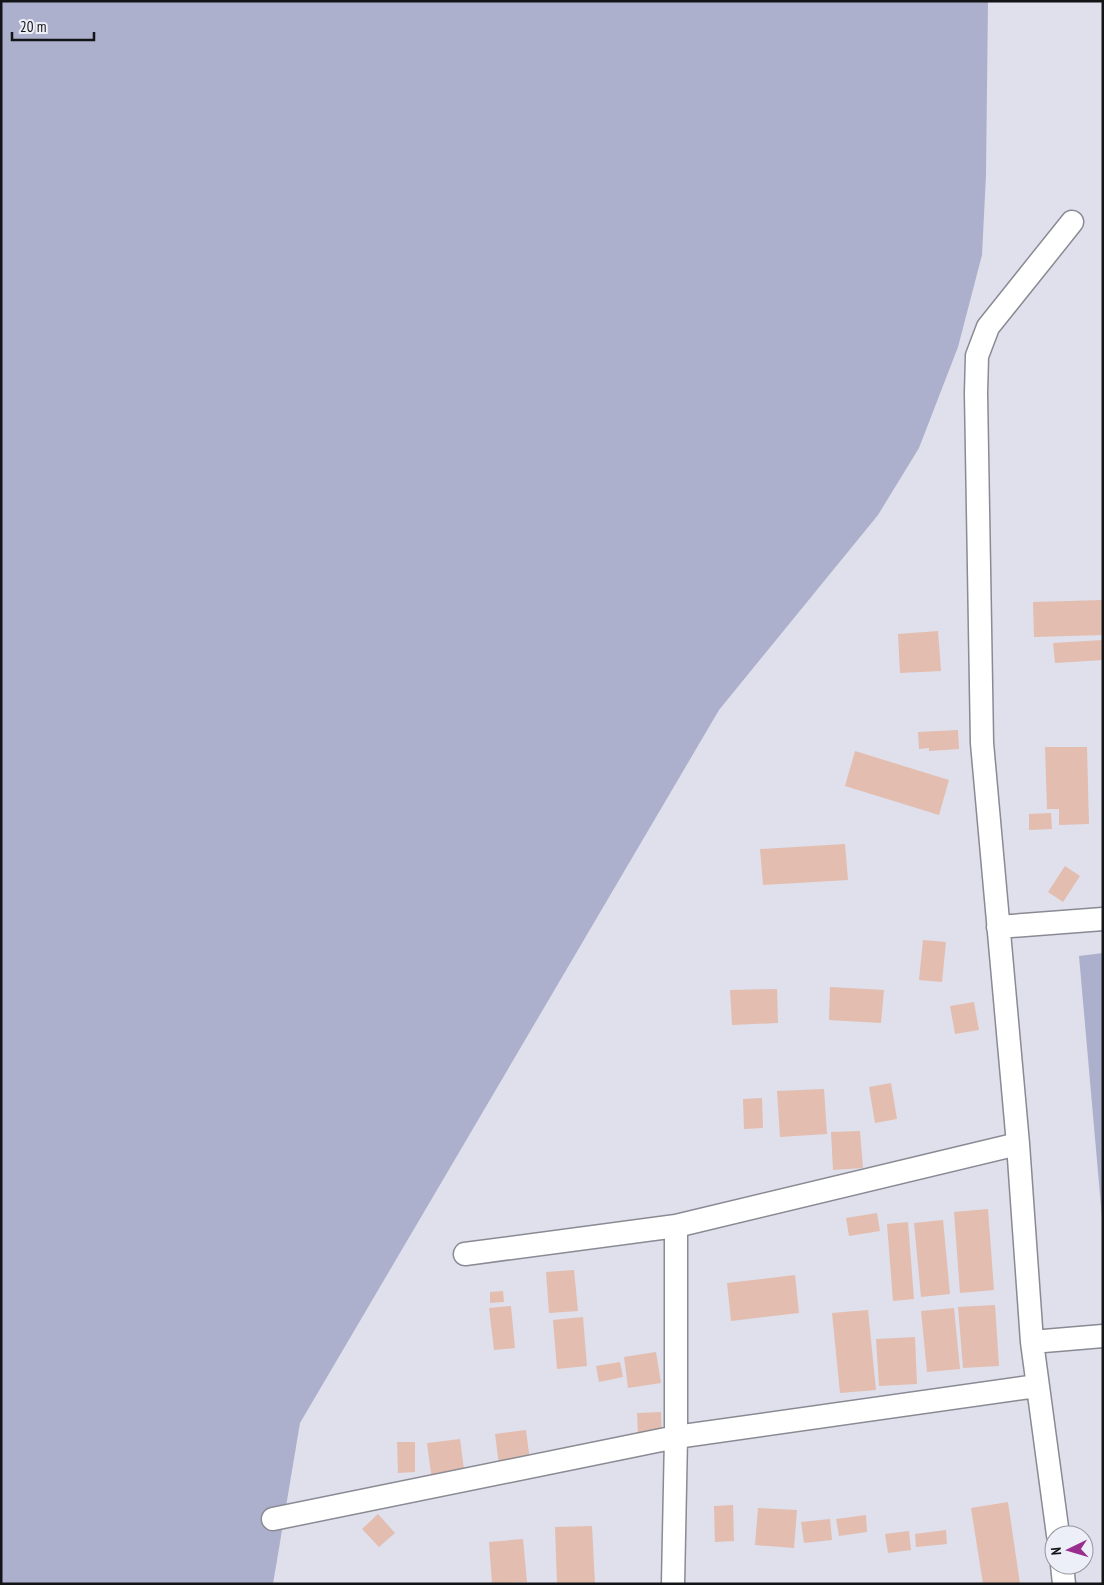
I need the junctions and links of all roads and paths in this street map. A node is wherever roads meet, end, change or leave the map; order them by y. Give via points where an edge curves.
1 (1072, 222) dead end
2 (1103, 919) edge
3 (998, 927) junction
4 (1018, 1144) junction
5 (676, 1226) junction
6 (465, 1254) dead end
7 (1103, 1336) edge
8 (1032, 1342) junction
9 (1037, 1386) junction
10 (676, 1437) junction
11 (273, 1519) dead end
12 (1057, 1525) edge
13 (673, 1584) edge

1 - 3 street via 988,327 977,356 982,743
2 - 3 street
3 - 4 street
4 - 5 street
4 - 8 street
5 - 6 street
5 - 10 street
7 - 8 street
8 - 9 street
9 - 10 street
9 - 12 street
10 - 11 street
10 - 13 street

